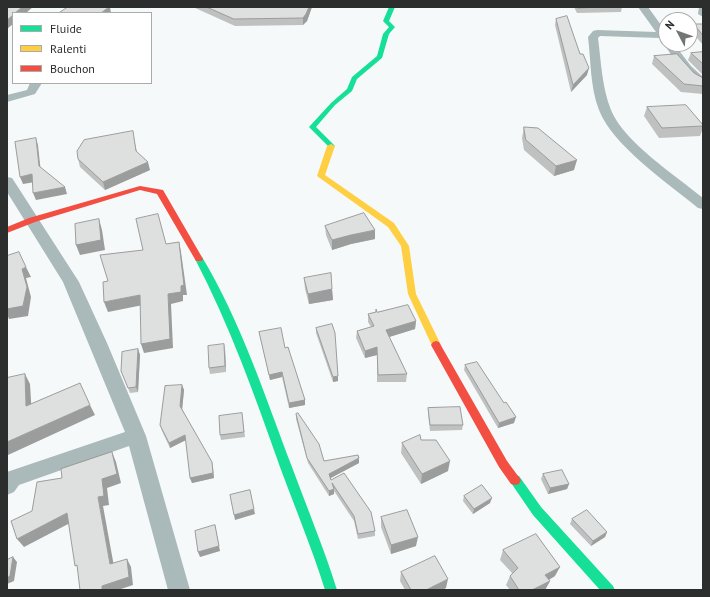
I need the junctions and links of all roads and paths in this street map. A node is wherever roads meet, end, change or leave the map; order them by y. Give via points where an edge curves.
1 (392, 7) edge
2 (643, 7) edge
3 (703, 8) edge
4 (703, 14) edge
5 (658, 28) edge
6 (658, 38) edge
7 (675, 52) edge
8 (703, 83) edge
9 (35, 84) edge
10 (7, 99) edge
11 (7, 181) edge
12 (703, 205) edge
13 (32, 220) junction
14 (7, 230) edge
15 (136, 436) junction
16 (7, 486) edge
17 (179, 590) edge
18 (332, 590) edge
19 (609, 590) edge

1 - 19 street via 386,21 392,27 386,34 380,57 354,78 350,90 312,127 331,146 321,176 390,225 405,246 412,294 439,352 503,464 537,511
2 - 5 street
3 - 4 street
6 - 12 street via 596,33 594,37 600,95 610,120 624,140
7 - 8 street
9 - 10 street via 31,92
11 - 13 street
13 - 14 street
13 - 15 street via 70,282
13 - 18 street via 140,188 160,192 209,277 253,376
15 - 16 street via 12,479
15 - 17 street

